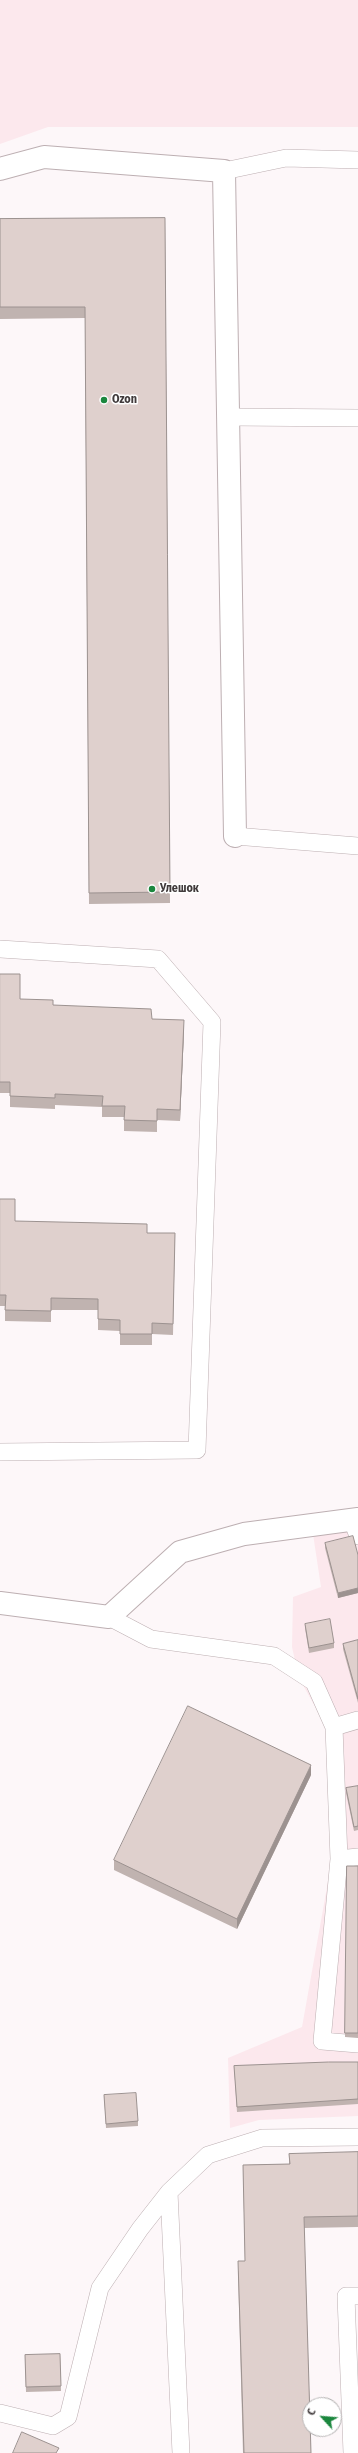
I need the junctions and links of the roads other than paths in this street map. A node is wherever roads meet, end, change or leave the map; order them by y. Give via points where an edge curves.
1 (358, 160) edge
2 (0, 169) edge
3 (224, 172) junction
4 (229, 417) junction
5 (358, 418) edge
6 (235, 836) joint
7 (358, 846) edge
8 (0, 949) edge
9 (0, 1452) edge
10 (356, 1525) edge
11 (0, 1603) edge
12 (109, 1616) junction
13 (358, 1720) edge
14 (334, 1727) junction
15 (358, 1857) edge
16 (339, 1858) junction
17 (358, 2044) edge
18 (358, 2137) edge
19 (169, 2192) junction
20 (358, 2296) edge
21 (0, 2413) edge
22 (181, 2453) edge
23 (352, 2453) edge

1 - 3 lane via 286,158
2 - 3 street via 44,157
3 - 4 street
4 - 5 lane
4 - 6 street
6 - 7 lane
8 - 9 lane via 158,959 212,1022 197,1450
10 - 12 street via 244,1534 180,1552
11 - 12 street
12 - 14 lane via 151,1639 274,1656 314,1682
13 - 14 lane
14 - 16 lane
15 - 16 lane
16 - 17 lane via 322,2041
18 - 19 lane via 262,2138 208,2155
19 - 21 lane via 100,2288 68,2417 53,2426
19 - 22 lane
20 - 23 lane via 346,2296

